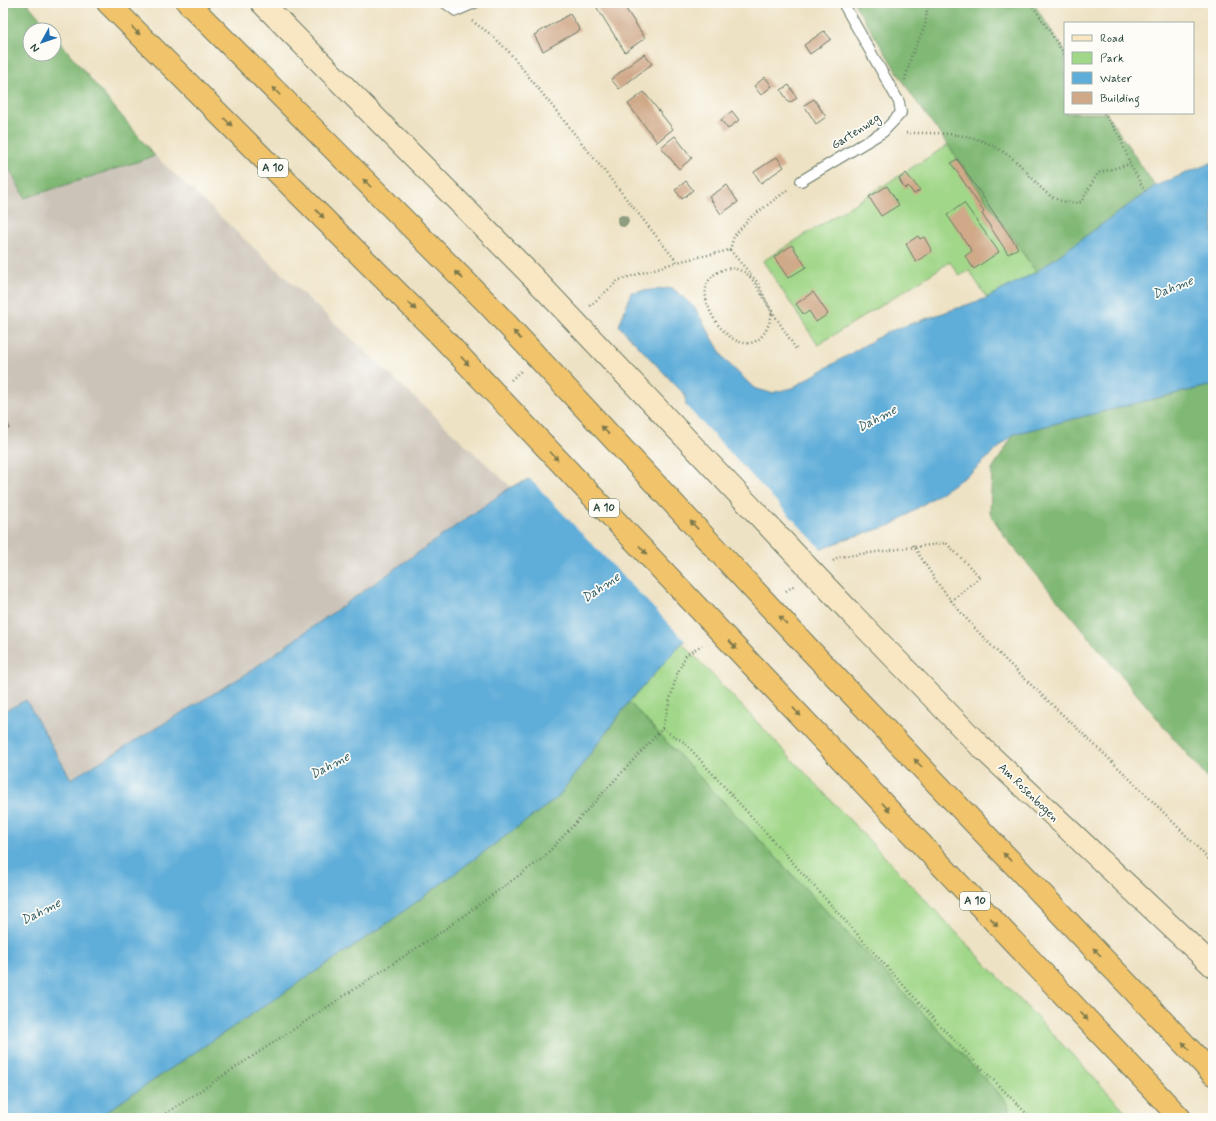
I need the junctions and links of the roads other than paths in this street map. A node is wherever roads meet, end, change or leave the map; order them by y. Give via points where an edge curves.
1 (108, 3) edge
2 (188, 3) edge
3 (262, 3) edge
4 (445, 3) edge
5 (475, 3) edge
6 (843, 3) edge
7 (801, 181) road end
8 (1213, 966) edge
9 (1213, 1074) edge
10 (1180, 1118) edge

1 -> 10 highway, A 10, bridge via 438,333
9 -> 2 highway, bridge via 809,649 487,303
3 - 8 main road, Am Rosenbogen, bridge via 532,276 985,752
4 - 5 lane via 456,11
6 - 7 lane, Gartenweg via 899,102 901,113 884,132

